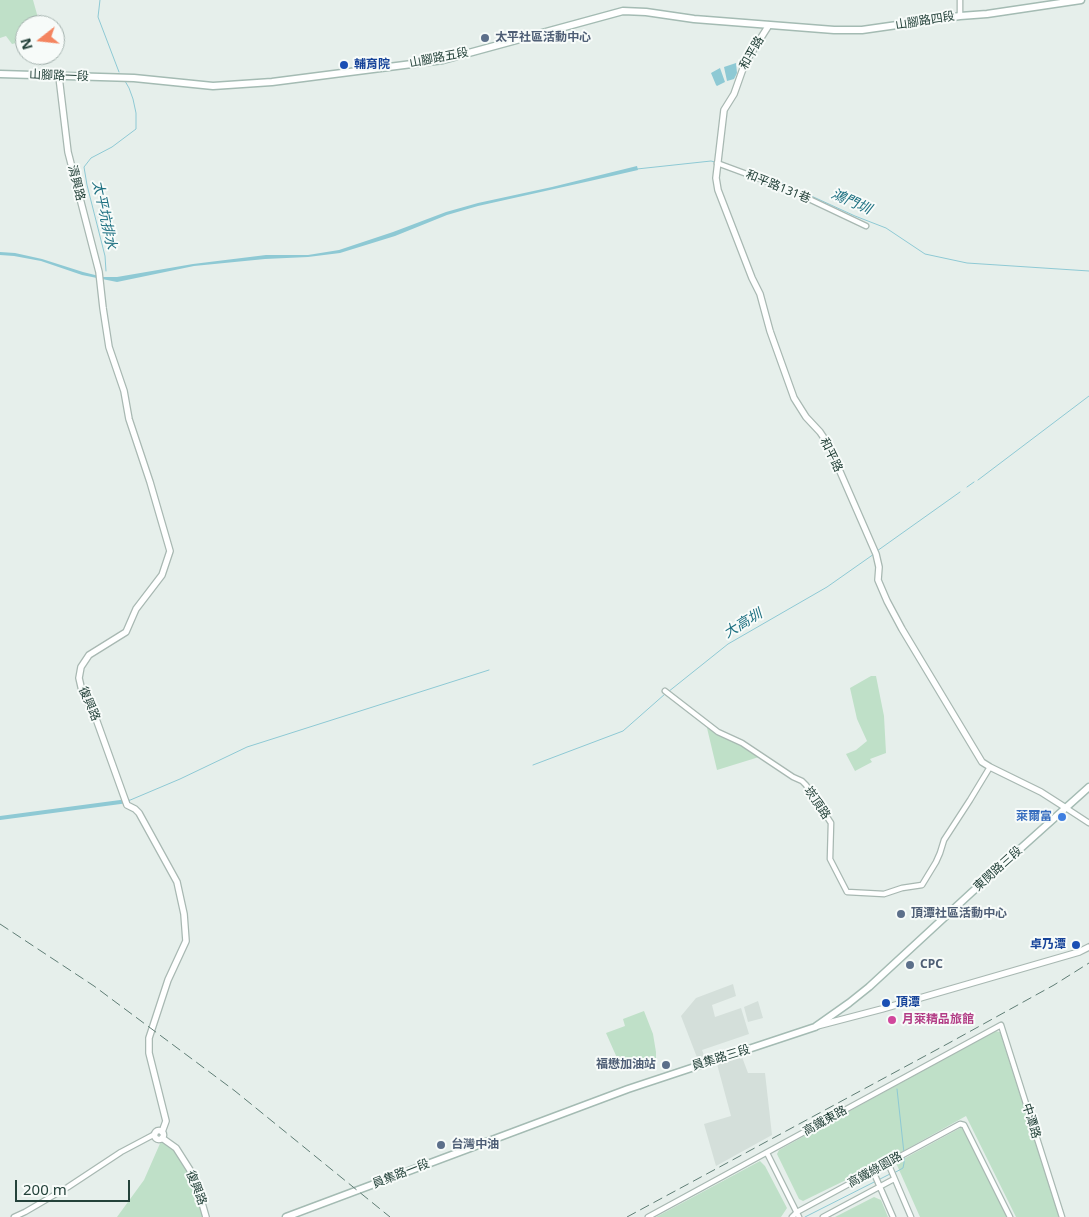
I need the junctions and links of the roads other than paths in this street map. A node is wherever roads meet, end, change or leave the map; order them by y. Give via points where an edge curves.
1 (960, 0) edge
2 (1081, 0) edge
3 (960, 16) junction
4 (769, 25) junction
5 (0, 74) edge
6 (59, 76) junction
7 (119, 78) joint
8 (717, 162) junction
9 (866, 226) dead end
10 (102, 287) joint
11 (665, 691) dead end
12 (990, 767) junction
13 (1089, 787) edge
14 (1066, 808) junction
15 (1089, 824) edge
16 (1089, 947) edge
17 (1001, 1025) joint
18 (815, 1027) junction
19 (628, 1088) joint
20 (154, 1134) joint
21 (162, 1135) junction
22 (767, 1153) junction
23 (888, 1163) junction
24 (873, 1171) junction
25 (894, 1180) junction
26 (880, 1187) junction
27 (798, 1215) edge
28 (14, 1217) edge
29 (206, 1217) edge
30 (286, 1217) edge
31 (648, 1217) edge
32 (792, 1217) edge
33 (823, 1217) edge
34 (894, 1217) edge
35 (911, 1217) edge
36 (1010, 1217) edge
37 (1062, 1217) edge

1 - 3 street
2 - 3 main road, 山腳路四段
3 - 4 main road, 山腳路四段 via 862,30
4 - 7 main road, 山腳路五段 via 623,11 433,61 224,86
4 - 8 street, 和平路 via 745,62 734,94 724,110
5 - 6 main road, 山腳路一段
6 - 7 main road, 山腳路一段
6 - 10 street, 清興路 via 68,152
8 - 9 street, 和平路131巷 via 790,190
8 - 12 street, 和平路 via 718,190 760,294 794,398 828,444 875,553 878,580 891,608 982,762
10 - 21 street, 復興路 via 109,347 170,551 162,575 136,609 126,632 89,655 79,674 79,683 95,716 127,805 139,812 177,882 184,914 186,941 168,980 148,1038 166,1121
11 - 12 street, 崁頂路 via 718,732 742,743 806,785 831,823 830,859 847,892 884,894 922,885 944,840
12 - 14 street, 和平路
13 - 14 main road, 東閔路三段
14 - 15 street, 和平路
14 - 18 main road, 東閔路三段 via 869,987
16 - 18 street
17 - 22 street, 高鐵東路
17 - 37 street, 中潭路
18 - 19 main road, 員集路三段
19 - 30 main road, 員集路一段
20 - 21 street via 159,1140
20 - 28 street
21 - 29 street, 復興路 via 176,1148 190,1170
22 - 27 street
22 - 31 street, 高鐵東路
23 - 24 street, 高鐵綠園路
23 - 25 street
23 - 36 street, 高鐵綠園路 via 960,1124 964,1125
24 - 26 street
24 - 27 street, 高鐵綠園路
25 - 26 street, 高鐵綠園路
25 - 35 street
26 - 33 street, 高鐵綠園路
26 - 34 street
27 - 32 street, 高鐵綠園路

